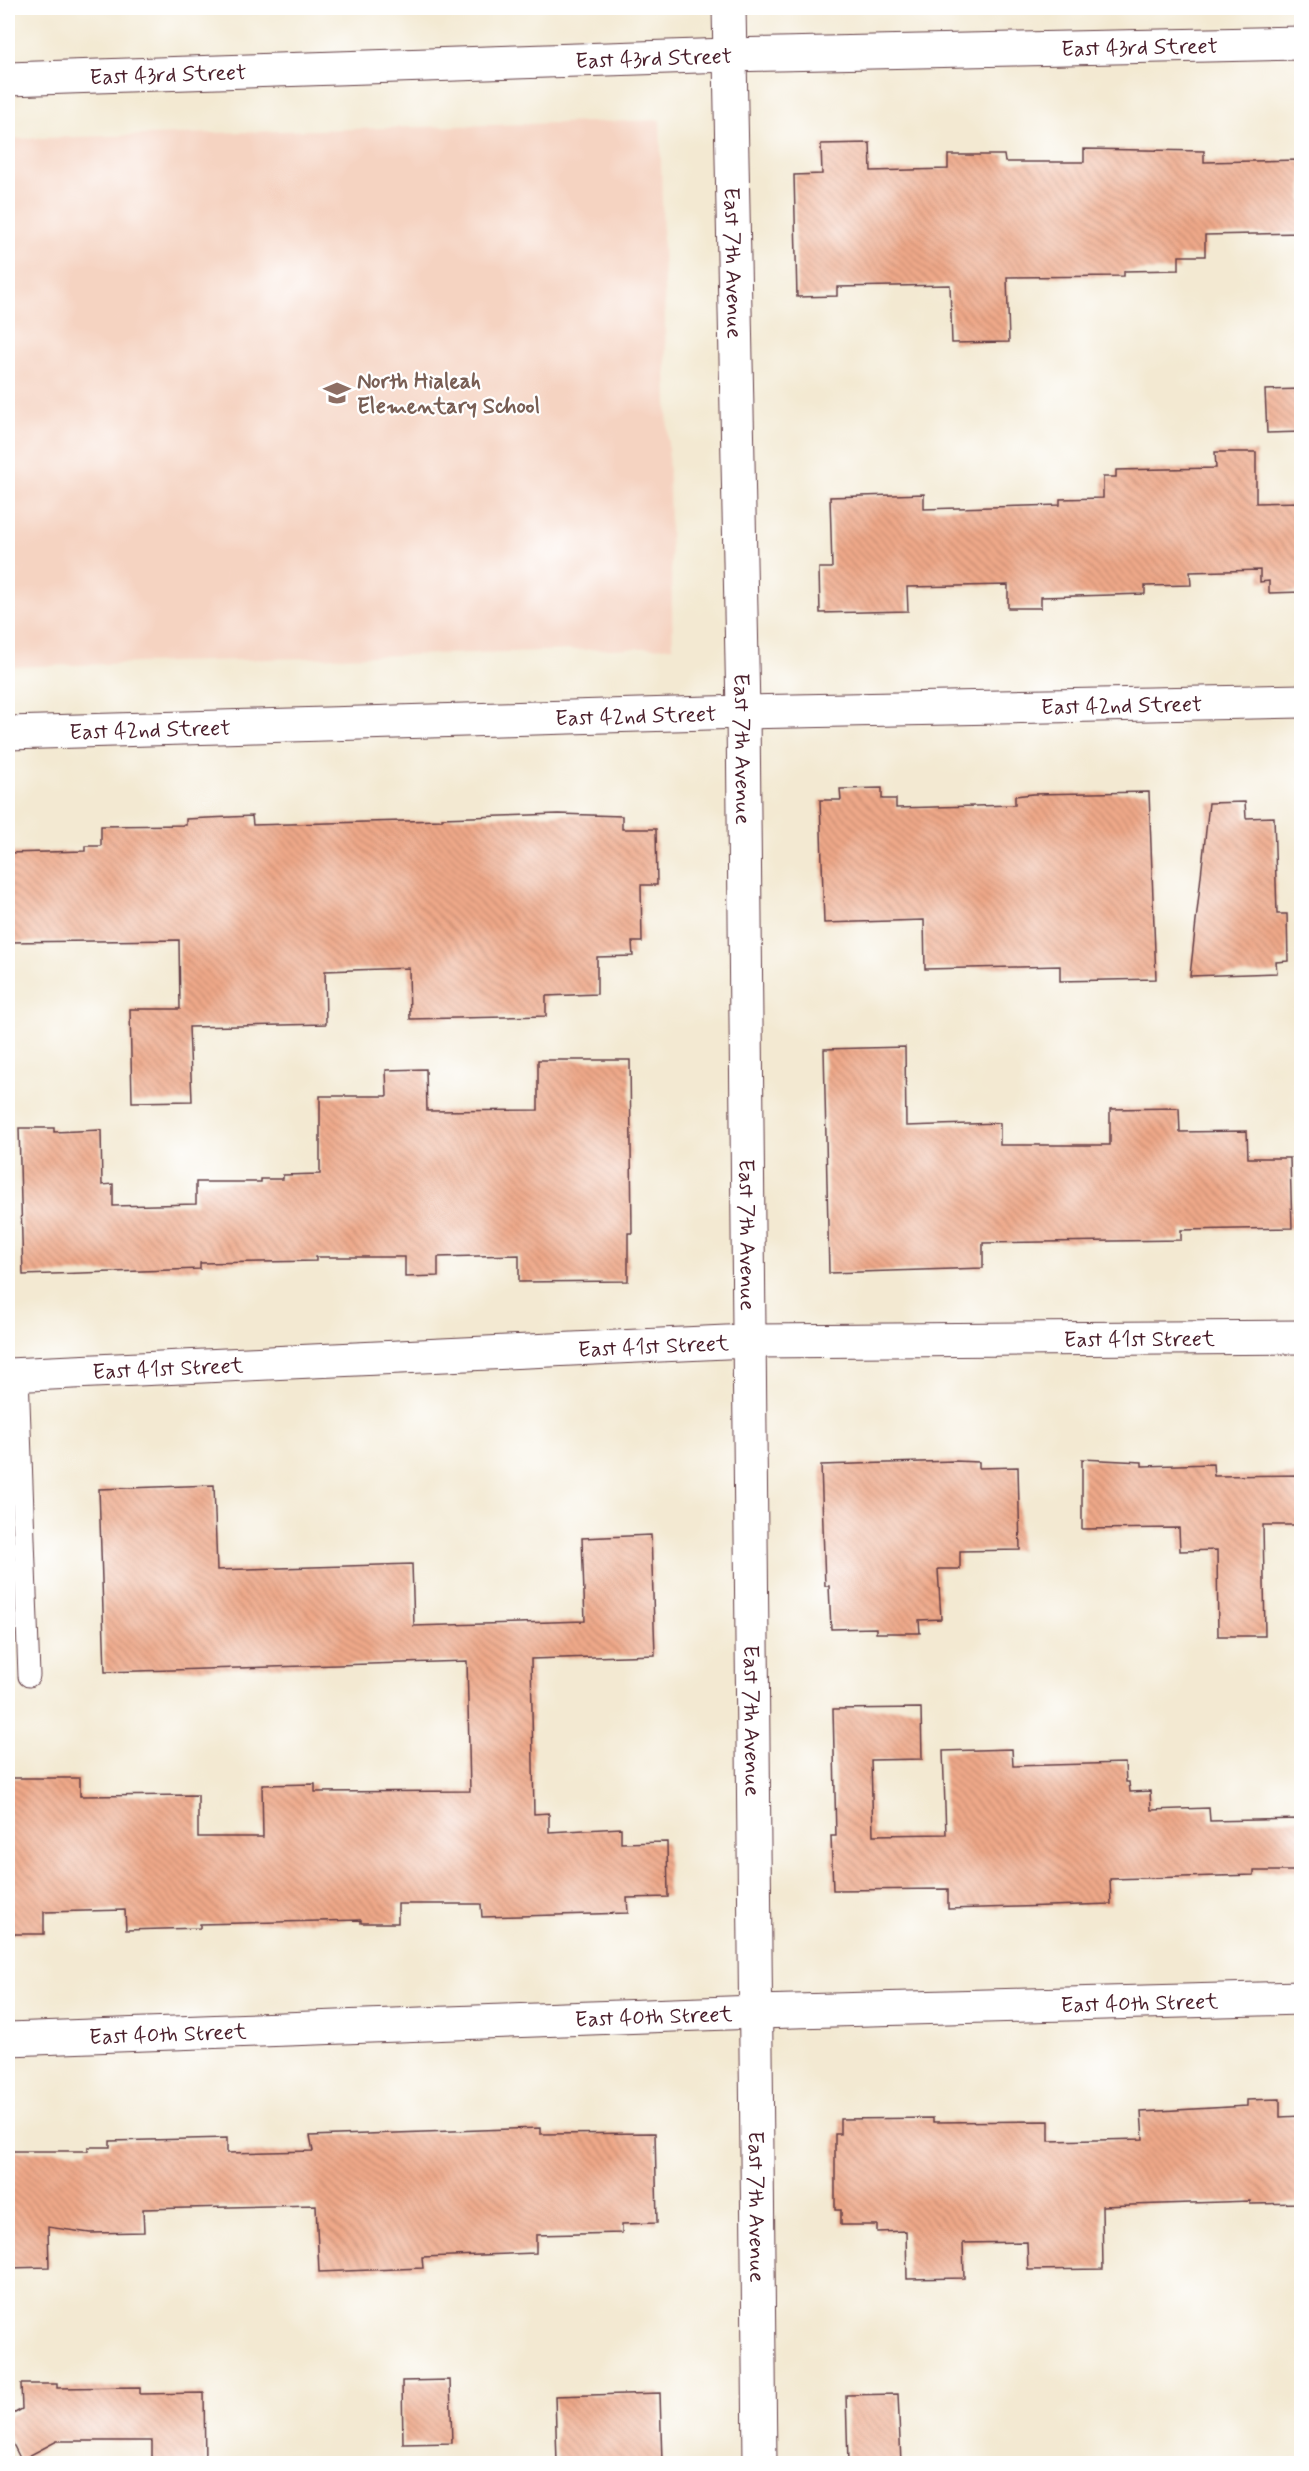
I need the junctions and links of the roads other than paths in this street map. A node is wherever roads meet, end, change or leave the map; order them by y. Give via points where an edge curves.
1 (729, 8) edge
2 (1302, 43) edge
3 (729, 55) junction
4 (8, 79) edge
5 (1302, 701) edge
6 (743, 712) junction
7 (8, 733) edge
8 (1302, 1337) edge
9 (748, 1341) junction
10 (13, 1375) edge
11 (28, 1676) dead end
12 (1302, 1998) edge
13 (756, 2012) junction
14 (8, 2039) edge
15 (760, 2463) edge

1 - 3 street, East 7th Avenue
2 - 3 street, East 43rd Street
3 - 4 street, East 43rd Street
3 - 6 street, East 7th Avenue
5 - 6 street, East 42nd Street
6 - 7 street, East 42nd Street
6 - 9 street, East 7th Avenue
8 - 9 street, East 41st Street
9 - 10 street, East 41st Street
9 - 13 street, East 7th Avenue
10 - 11 lane
12 - 13 street, East 40th Street
13 - 14 street, East 40th Street
13 - 15 street, East 7th Avenue

